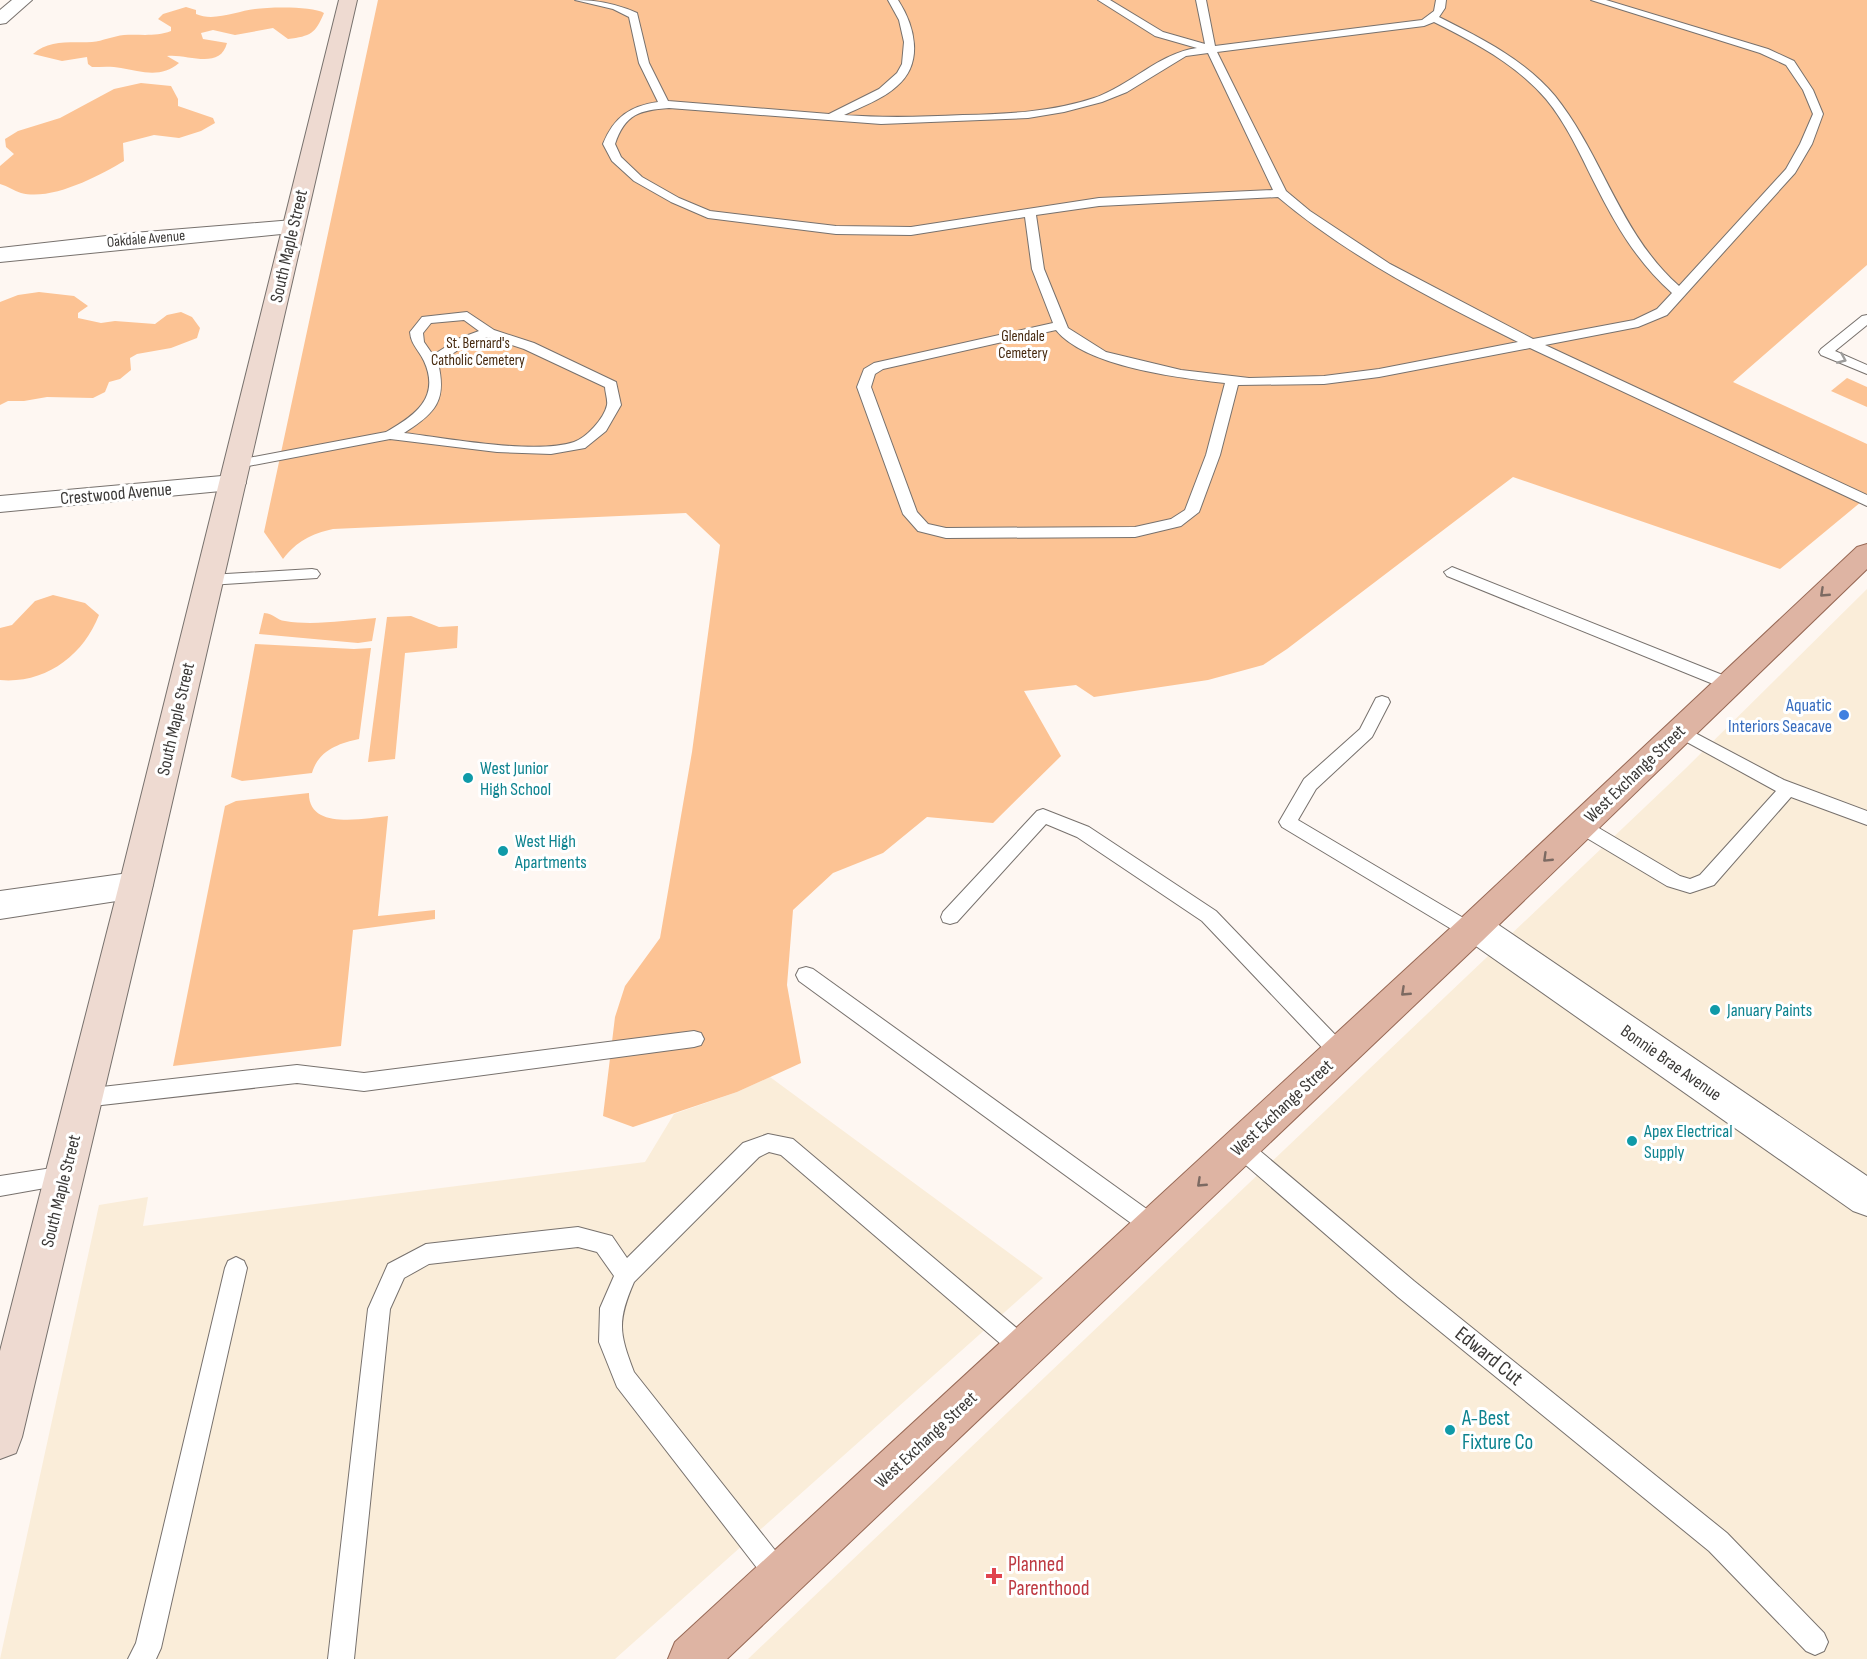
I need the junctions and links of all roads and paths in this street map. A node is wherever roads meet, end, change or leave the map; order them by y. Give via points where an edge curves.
1 (23, 0) edge
2 (348, 0) edge
3 (580, 0) edge
4 (893, 0) edge
5 (1103, 0) edge
6 (1201, 0) edge
7 (1441, 0) edge
8 (1596, 0) edge
9 (1434, 18) junction
10 (0, 19) edge
11 (1211, 49) junction
12 (665, 105) junction
13 (832, 117) junction
14 (1281, 194) junction
15 (1030, 213) junction
16 (293, 227) junction
17 (0, 255) edge
18 (1679, 293) junction
19 (1864, 324) edge
20 (1060, 325) junction
21 (490, 333) junction
22 (1534, 345) junction
23 (431, 362) junction
24 (1867, 369) edge
25 (1233, 380) junction
26 (390, 435) junction
27 (235, 473) junction
28 (1867, 501) edge
29 (0, 504) edge
30 (1867, 553) edge
31 (1452, 572) dead end
32 (312, 574) dead end
33 (209, 580) junction
34 (1729, 684) junction
35 (1382, 702) dead end
36 (1680, 731) junction
37 (1788, 789) junction
38 (1867, 818) edge
39 (1581, 826) junction
40 (136, 885) junction
41 (0, 905) edge
42 (950, 917) dead end
43 (1473, 929) junction
44 (806, 975) dead end
45 (693, 1040) dead end
46 (1340, 1053) junction
47 (84, 1098) junction
48 (1240, 1147) junction
49 (65, 1176) junction
50 (0, 1186) edge
51 (1867, 1198) edge
52 (1154, 1227) junction
53 (236, 1268) dead end
54 (626, 1275) junction
55 (1024, 1349) junction
56 (8, 1377) edge
57 (0, 1437) edge
58 (780, 1577) junction
59 (1815, 1642) dead end
60 (141, 1659) edge
61 (341, 1659) edge
62 (692, 1659) edge

1 - 10 street
2 - 16 main road, South Maple Street
3 - 12 lane via 634,15 644,63
4 - 13 lane via 903,14 909,63 895,83
5 - 11 lane via 1159,34
6 - 11 lane
7 - 9 lane
8 - 18 lane via 1764,51 1790,63 1818,114 1791,171
9 - 11 lane via 1424,23
9 - 18 lane via 1492,49 1539,84 1562,112 1632,240 1661,279
11 - 13 lane via 1184,53 1114,94 1074,106 905,121
11 - 14 lane
12 - 13 lane
12 - 15 lane via 632,111 612,132 609,144 616,159 638,179 708,214 836,230 911,231
14 - 15 lane via 1123,200
14 - 22 lane via 1352,247
15 - 20 lane via 1038,269
16 - 17 street, Oakdale Avenue
16 - 27 main road, South Maple Street
18 - 22 lane via 1662,312 1638,323
19 -> 24 lane via 1826,352
20 - 25 lane via 1101,355 1181,374
20 - 25 lane via 879,366 869,372 864,387 910,514 923,528 946,533 1135,532 1176,523 1192,512
21 - 23 lane via 458,343
21 - 23 lane via 467,316 427,320 416,332 417,342
21 - 26 lane via 573,365 611,385 614,405 601,428 580,445 551,450 497,448
22 - 25 lane via 1324,380
22 - 28 lane
23 - 26 lane via 436,385 431,401 417,418
26 - 27 lane
27 - 29 street, Crestwood Avenue
27 - 33 main road, South Maple Street
30 -> 34 main road, West Exchange Street
31 - 34 lane
32 - 33 lane
33 - 40 main road, South Maple Street
34 - 36 main road, West Exchange Street
35 - 43 lane via 1366,733 1310,784 1288,822
36 - 37 lane
36 - 39 main road, West Exchange Street
37 - 38 lane
37 - 39 lane via 1707,880 1690,886 1674,881
39 -> 43 main road, West Exchange Street
40 - 41 street
40 - 47 main road, South Maple Street
42 - 46 lane via 1043,816 1083,832 1209,916
43 -> 46 main road, West Exchange Street
43 - 51 street, Bonnie Brae Avenue
44 - 52 lane
45 - 47 lane via 364,1082 297,1074
46 - 48 main road, West Exchange Street
47 - 49 main road, South Maple Street
48 -> 52 main road, West Exchange Street
48 - 59 lane, Edward Cut via 1406,1289 1718,1542
49 - 50 lane
49 - 56 main road, South Maple Street
52 - 55 main road, West Exchange Street
53 - 60 lane via 148,1648
54 - 55 lane via 751,1150 768,1143 786,1146
54 - 58 lane via 611,1308 610,1342 625,1379
54 - 61 lane via 604,1243 579,1237 426,1254 396,1271 379,1309
55 - 58 main road, West Exchange Street
56 - 57 main road, South Maple Street
58 - 62 main road, West Exchange Street

